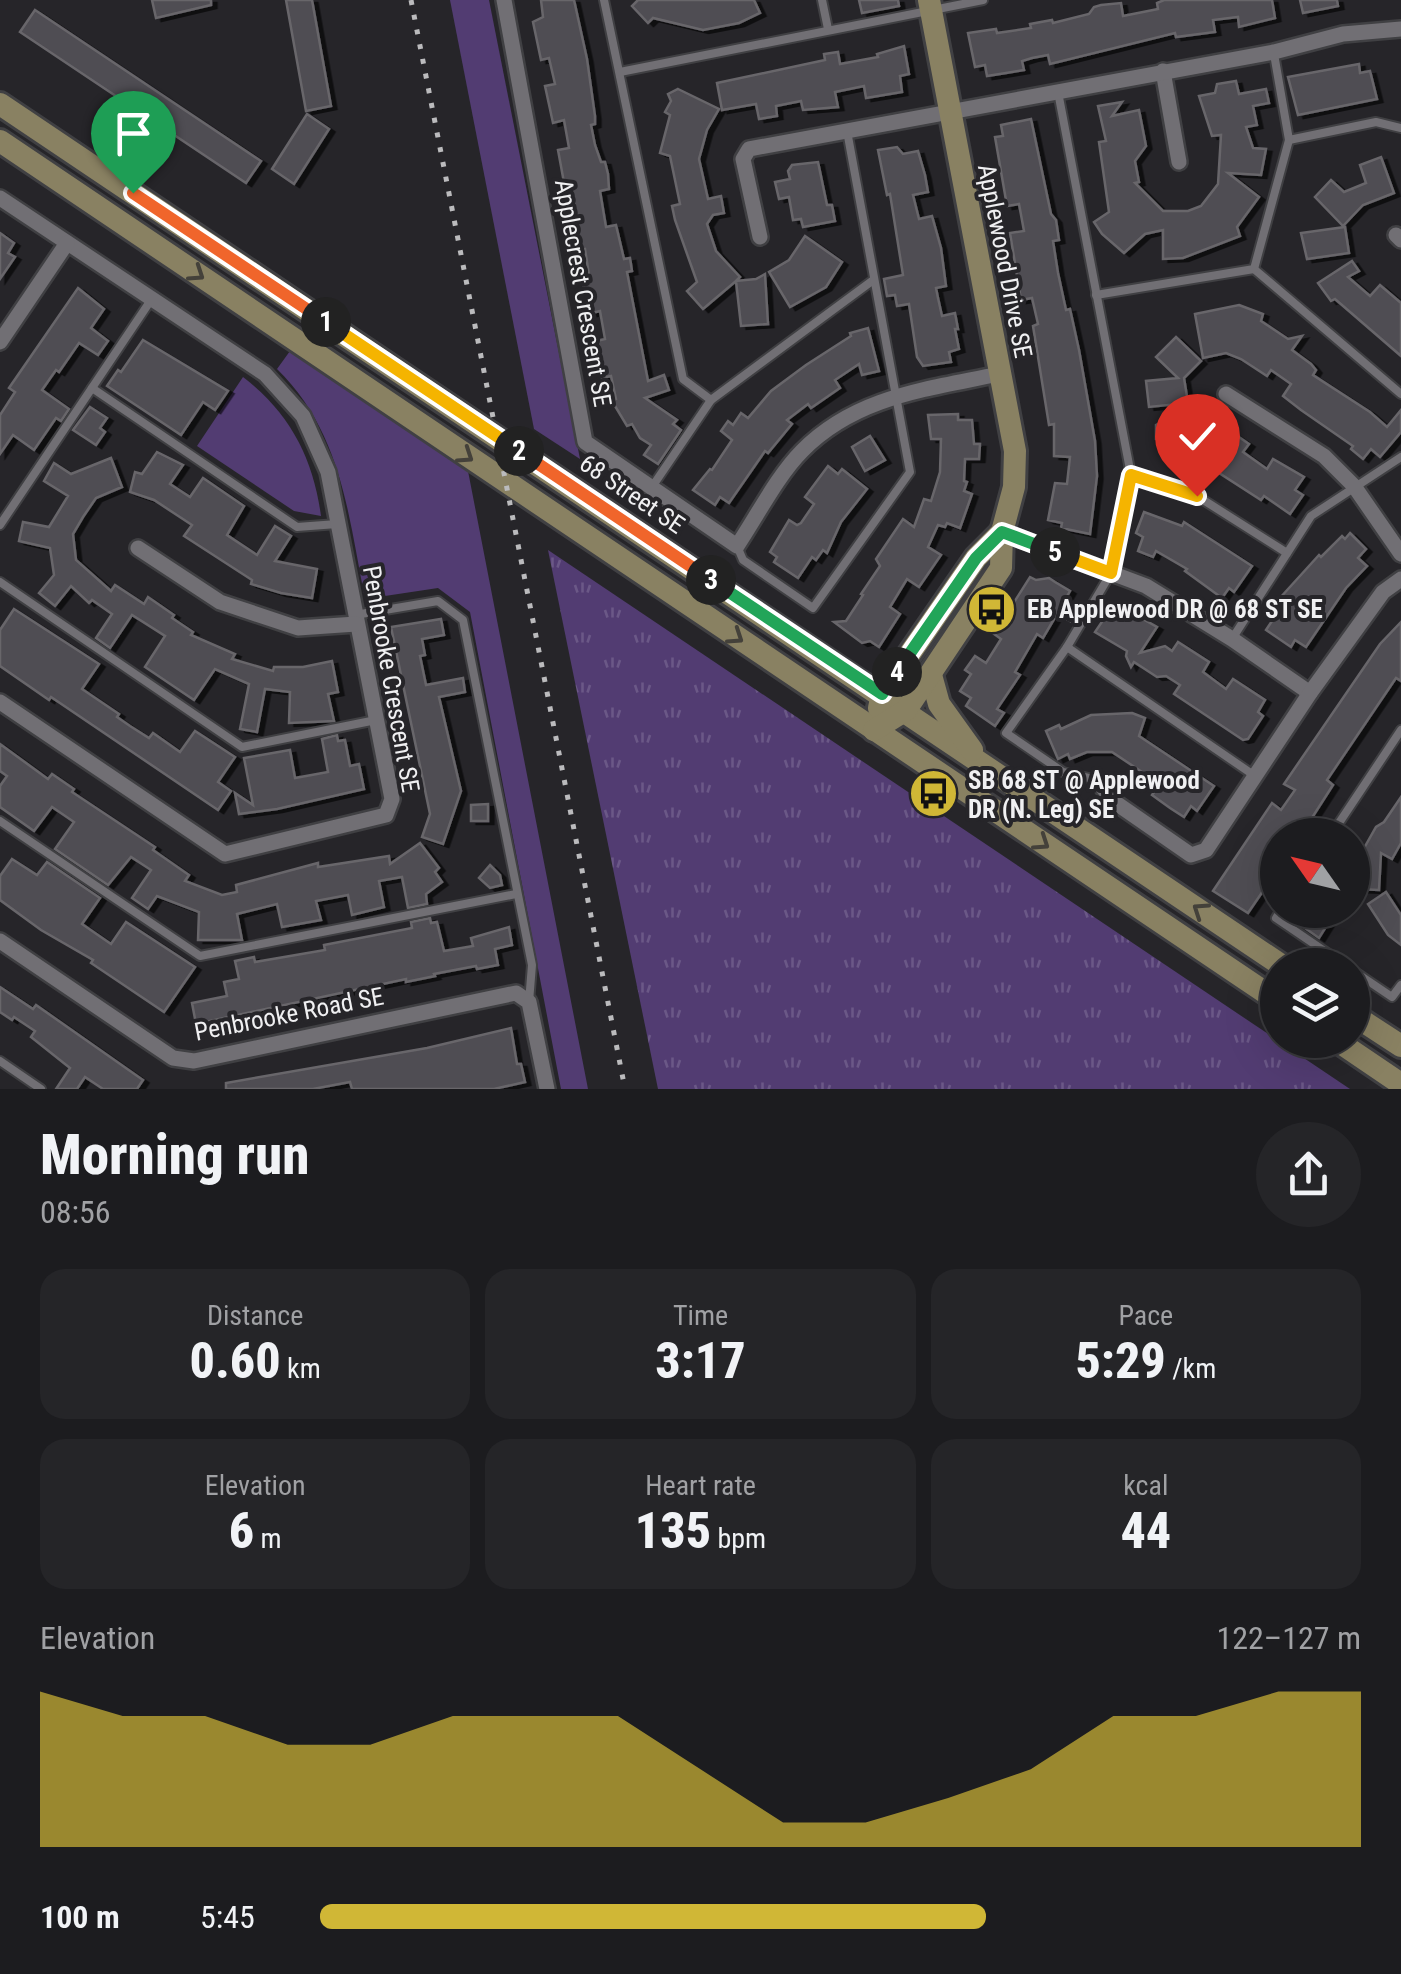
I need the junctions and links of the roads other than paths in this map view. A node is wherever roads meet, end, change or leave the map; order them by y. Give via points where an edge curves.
1 (504, 0) edge
2 (604, 0) edge
3 (822, 0) edge
4 (983, 0) edge
5 (930, 5) edge
6 (828, 29) junction
7 (1401, 29) edge
8 (1274, 52) junction
9 (1163, 71) junction
10 (620, 72) junction
11 (0, 91) edge
12 (1058, 91) junction
13 (6, 108) edge
14 (948, 112) junction
15 (1401, 128) edge
16 (847, 131) junction
17 (1289, 140) junction
18 (0, 141) edge
19 (1180, 162) dead end
20 (0, 198) edge
21 (760, 236) dead end
22 (66, 243) junction
23 (1254, 269) junction
24 (872, 280) junction
25 (1096, 295) junction
26 (152, 298) junction
27 (0, 342) edge
28 (1000, 374) junction
29 (92, 388) junction
30 (1226, 394) dead end
31 (1401, 394) edge
32 (894, 396) junction
33 (711, 400) junction
34 (1401, 457) edge
35 (1131, 475) junction
36 (1354, 486) junction
37 (652, 487) junction
38 (337, 524) junction
39 (0, 525) edge
40 (1002, 532) junction
41 (737, 546) junction
42 (138, 548) dead end
43 (1287, 554) junction
44 (1401, 554) edge
45 (1111, 573) junction
46 (1401, 579) edge
47 (0, 582) edge
48 (355, 620) junction
49 (1232, 639) junction
50 (1067, 648) junction
51 (931, 674) junction
52 (1310, 693) junction
53 (882, 694) junction
54 (0, 702) edge
55 (906, 710) junction
56 (376, 720) junction
57 (874, 730) junction
58 (1401, 730) edge
59 (980, 761) junction
60 (1255, 776) junction
61 (1097, 780) joint
62 (1342, 818) edge
63 (0, 820) edge
64 (516, 894) junction
65 (1291, 928) edge
66 (0, 941) edge
67 (1320, 948) edge
68 (1260, 951) edge
69 (1370, 982) edge
70 (1401, 985) edge
71 (1260, 989) edge
72 (529, 1002) junction
73 (1370, 1024) edge
74 (1395, 1037) edge
75 (1363, 1058) edge
76 (0, 1061) edge
77 (1401, 1084) edge
78 (542, 1088) edge
79 (42, 1089) edge

1 - 37 street, Applecrest Crescent SE via 585,442
2 - 10 lane
3 - 6 lane
4 - 5 lane
5 - 6 lane
5 - 14 main road, Applewood Drive SE
6 - 10 lane
7 - 8 street via 1343,34
8 - 9 street
8 - 17 lane
9 - 12 street
9 - 19 street
10 - 33 lane via 684,379
11 - 13 main road
12 - 14 street
12 - 25 lane
13 - 53 main road, 68 Street SE
14 - 16 street
14 - 28 main road, Applewood Drive SE
15 - 17 lane via 1376,122
16 - 21 street via 749,148 744,158
16 - 24 lane
17 - 23 lane
18 -> 57 main road
20 - 22 street, Penbrooke Crescent SE
22 - 26 street, Penbrooke Crescent SE
22 - 27 street
23 - 25 lane
23 - 31 lane
24 - 32 lane
24 - 33 lane
25 - 35 lane
26 - 29 lane
26 - 38 street, Penbrooke Crescent SE via 265,374 302,416 328,472
28 - 32 street
28 - 40 main road, Applewood Drive SE via 1016,451
29 - 38 lane via 298,528
29 - 39 lane
30 - 36 street via 1324,456
32 - 41 street via 848,414 801,452
32 - 41 lane via 910,472 813,608 743,560
33 - 37 lane
34 - 36 lane
35 - 43 lane via 1197,496
35 - 45 lane
36 - 43 lane via 1312,516
36 - 44 street
37 - 41 street, Applecrest Crescent SE
38 - 48 street, Penbrooke Crescent SE
40 - 45 street
40 - 51 main road, Applewood Drive SE via 1001,568
40 - 53 main road, Applewood Drive SE via 976,558
42 - 48 street via 220,602 298,628
43 - 49 lane
45 - 49 street via 1146,586
45 - 50 lane
46 - 52 street via 1384,592
47 - 56 lane via 242,747
48 - 56 street, Penbrooke Crescent SE
48 - 64 lane via 438,601 463,620
49 - 52 street
50 - 60 lane
50 - 61 lane via 1006,733 1063,772
51 - 55 main road, Applewood Drive SE
51 - 59 main road via 940,704
52 - 60 street
53 - 55 main road, 68 Street SE
53 - 57 main road, Applewood Drive SE
54 - 56 street, Penbrooke Crescent SE via 225,854 386,815 392,799
55 - 57 main road, Applewood Drive SE
55 - 59 main road, 68 Street SE
57 -> 71 main road
58 - 62 lane
68 -> 59 main road, 68 Street SE
60 - 61 street via 1206,850 1191,855 1113,801
63 - 64 lane via 200,956
64 - 72 lane via 532,965
65 - 67 lane
66 - 72 street, Penbrooke Road SE via 183,1060 516,993
69 - 70 lane via 1392,997
72 - 78 street
73 - 74 main road
75 - 77 main road
76 - 79 lane

